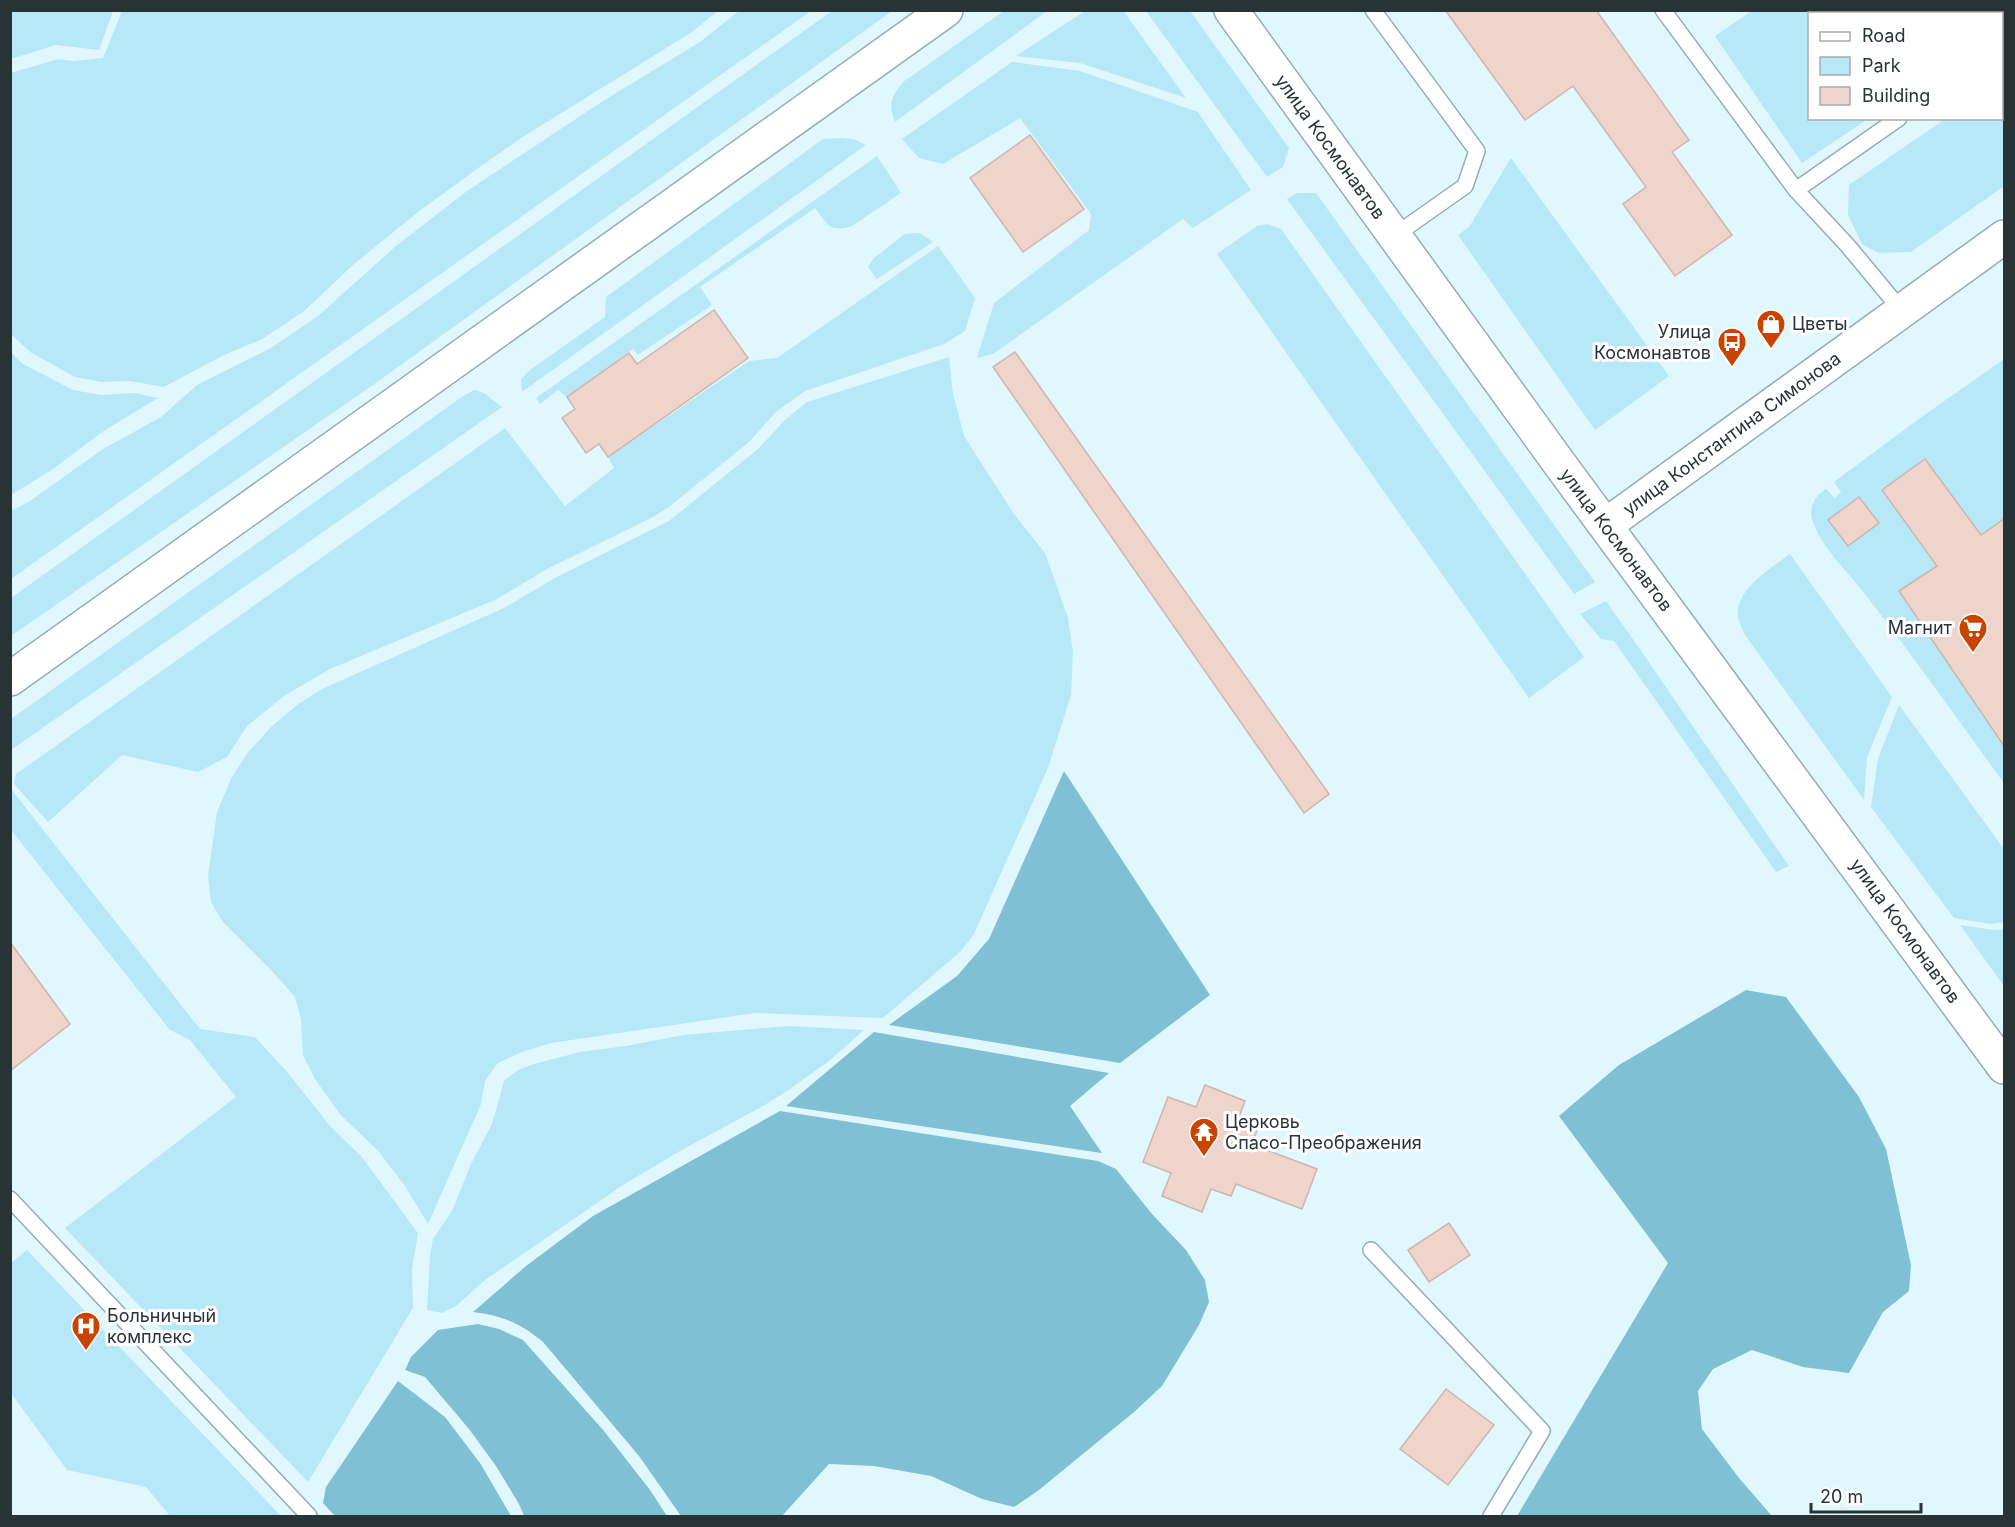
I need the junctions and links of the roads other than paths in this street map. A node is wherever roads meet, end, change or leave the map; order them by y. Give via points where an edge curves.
1 (946, 10) edge
2 (1231, 10) edge
3 (1373, 10) edge
4 (1663, 10) edge
5 (1896, 120) edge
6 (1796, 190) junction
7 (1394, 236) junction
8 (2004, 237) edge
9 (1902, 311) junction
10 (1606, 525) junction
11 (10, 680) edge
12 (2004, 1067) edge
13 (10, 1199) edge
14 (1371, 1250) dead end
15 (309, 1516) edge
16 (1491, 1516) edge

1 - 11 main road
2 - 7 main road, улица Космонавтов
3 - 7 lane via 1477,151 1465,186
4 - 6 lane
5 - 6 lane
6 - 9 lane
7 - 10 main road, улица Космонавтов
8 - 9 main road, улица Константина Симонова
9 - 10 main road, улица Константина Симонова
10 - 12 main road, улица Космонавтов
13 - 15 lane
14 - 16 lane via 1542,1431

